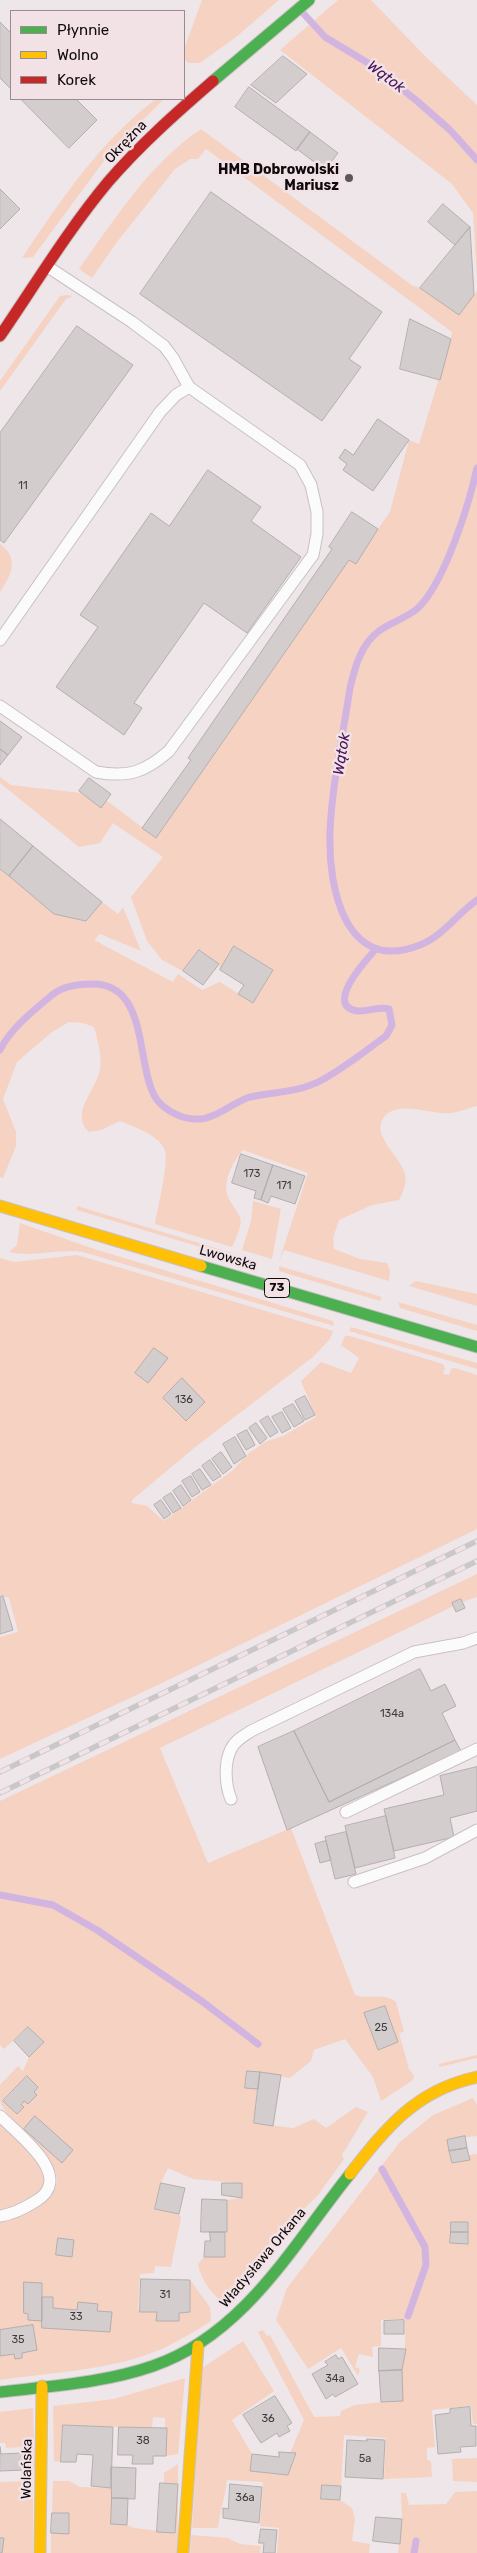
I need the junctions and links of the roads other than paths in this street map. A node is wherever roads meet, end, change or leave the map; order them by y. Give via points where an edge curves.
1 (309, 0) edge
2 (48, 266) junction
3 (0, 336) edge
4 (189, 387) junction
5 (0, 640) edge
6 (0, 706) edge
7 (0, 1206) edge
8 (477, 1348) edge
9 (477, 1638) edge
10 (477, 1748) edge
11 (231, 1799) dead end
12 (346, 1812) dead end
13 (477, 1830) edge
14 (354, 1882) dead end
15 (477, 2077) edge
16 (0, 2116) edge
17 (0, 2216) edge
18 (198, 2346) junction
19 (42, 2386) junction
20 (0, 2392) edge
21 (40, 2553) edge
22 (183, 2553) edge

1 - 2 street, Okrężna via 147,139 108,184
2 - 3 street, Okrężna
2 - 4 lane via 164,346
4 - 5 lane via 160,412
4 - 6 lane via 300,465 311,485 317,512 313,555 169,751 151,766 129,774 96,772
7 - 8 street, Lwowska / 73
9 - 11 lane via 463,1644 414,1652 251,1730 230,1749 226,1776
10 - 12 lane
13 - 14 lane via 425,1858
15 - 18 street, Władysława Orkana via 433,2092 399,2116 253,2298
16 - 17 lane via 46,2163 51,2182 42,2198
18 - 19 street, Władysława Orkana via 130,2373
18 - 22 street
19 - 20 street, Władysława Orkana
19 - 21 street, Wolańska

